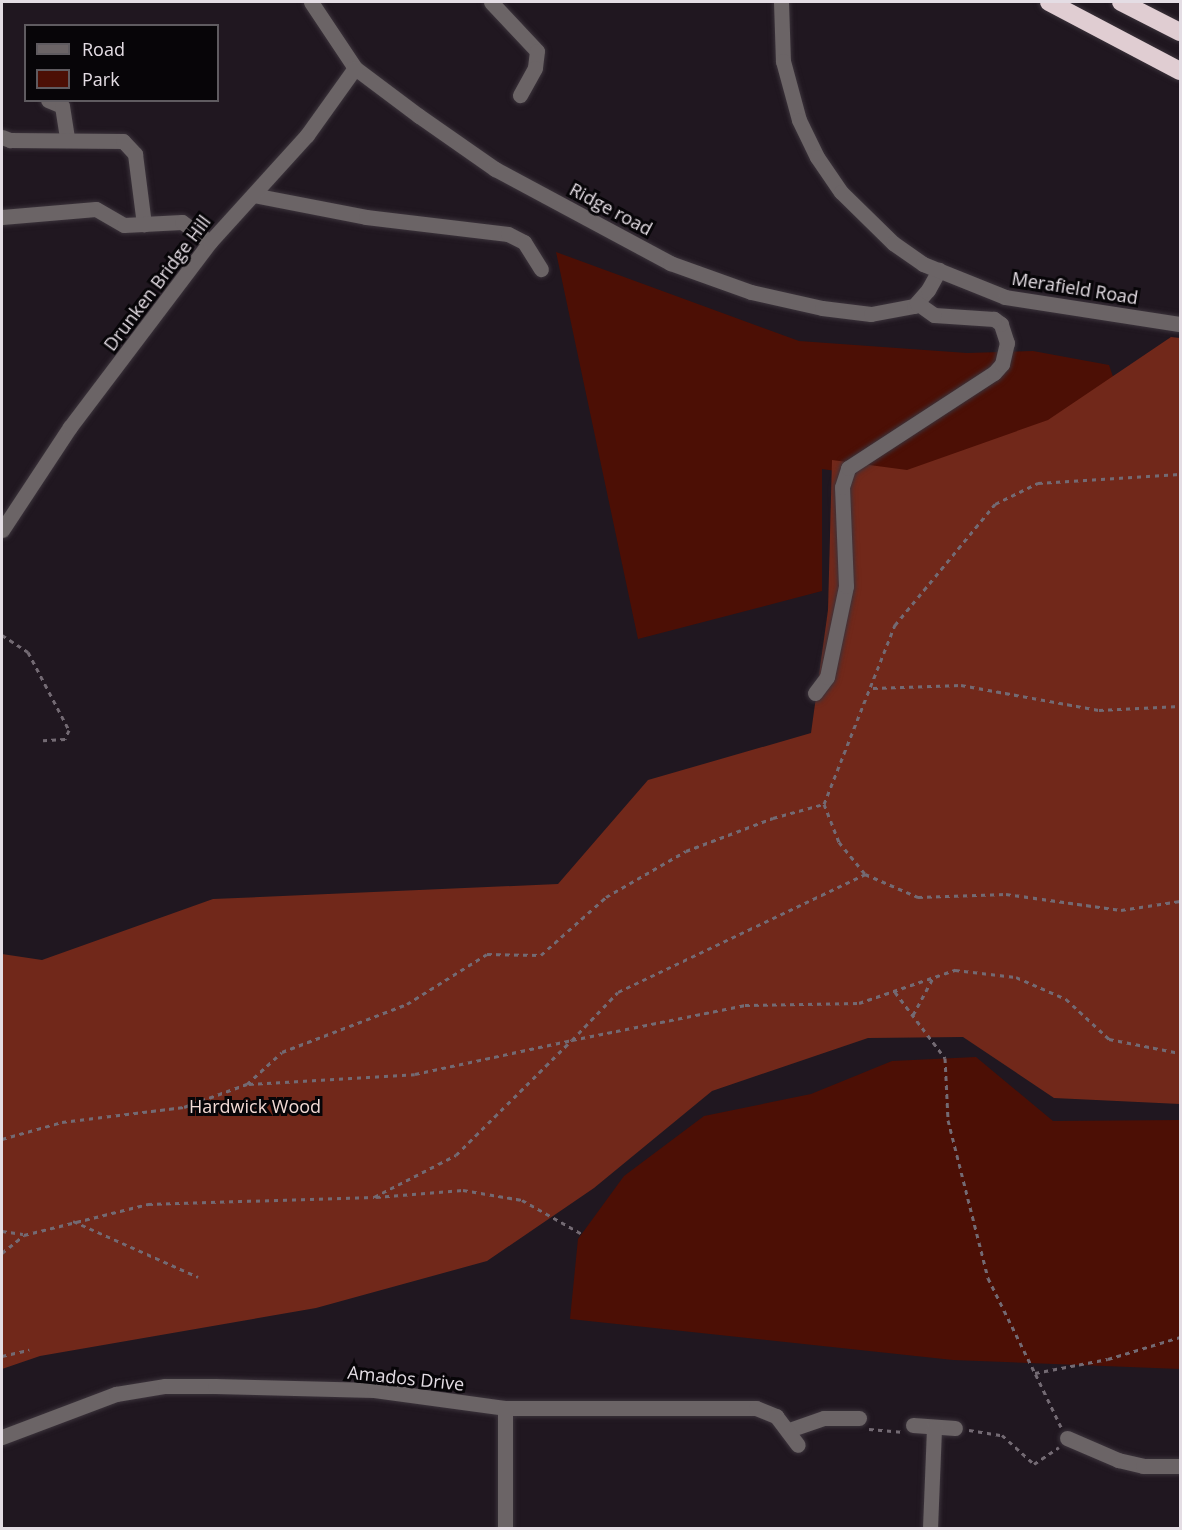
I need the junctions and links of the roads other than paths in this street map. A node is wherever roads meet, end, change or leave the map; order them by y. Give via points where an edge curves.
1 (311, 2) edge
2 (491, 2) edge
3 (781, 2) edge
4 (1049, 2) edge
5 (1121, 2) edge
6 (1180, 32) edge
7 (355, 68) junction
8 (1180, 71) edge
9 (520, 95) dead end
10 (53, 102) edge
11 (2, 137) edge
12 (67, 139) junction
13 (253, 195) junction
14 (2, 218) edge
15 (144, 224) junction
16 (210, 242) junction
17 (541, 269) dead end
18 (939, 270) junction
19 (917, 303) junction
20 (1180, 324) edge
21 (2, 530) edge
22 (815, 693) dead end
23 (505, 1407) junction
24 (859, 1418) dead end
25 (913, 1425) dead end
26 (934, 1426) junction
27 (955, 1428) road end
28 (789, 1430) junction
29 (2, 1437) edge
30 (1067, 1438) road end
31 (798, 1445) dead end
32 (1180, 1466) edge
33 (505, 1528) edge
34 (930, 1528) edge

1 - 7 street, Ridge road
2 - 9 street via 537,51 535,68
3 - 18 street, Merafield Road via 782,53 789,90 817,157 867,220 893,243
4 - 8 highway
5 - 6 highway
7 - 13 street, Drunken Bridge Hill via 307,135
7 - 19 street, Ridge road via 495,169 670,263 751,292 822,308 886,313
10 - 12 street via 62,106
11 - 12 street
12 - 15 street via 114,139 130,146 137,163
13 - 16 street, Drunken Bridge Hill
13 - 17 street via 366,217 508,234 524,242
14 - 15 street via 96,209 124,225
15 - 16 street via 182,222
16 - 21 street, Drunken Bridge Hill via 70,427
18 - 19 street
18 - 20 street, Merafield Road via 1005,297
19 - 22 street via 934,315 994,319 1001,324 1007,343 1002,364 848,468 842,487 846,586 827,677
23 - 28 street, Amados Drive via 756,1408 776,1416
23 - 29 street, Amados Drive via 374,1390 165,1386 116,1394
23 - 33 street
24 - 28 street via 824,1418
25 - 26 street
26 - 27 street
26 - 34 street
28 - 31 street, Amados Drive
30 - 32 street via 1118,1460 1143,1466

